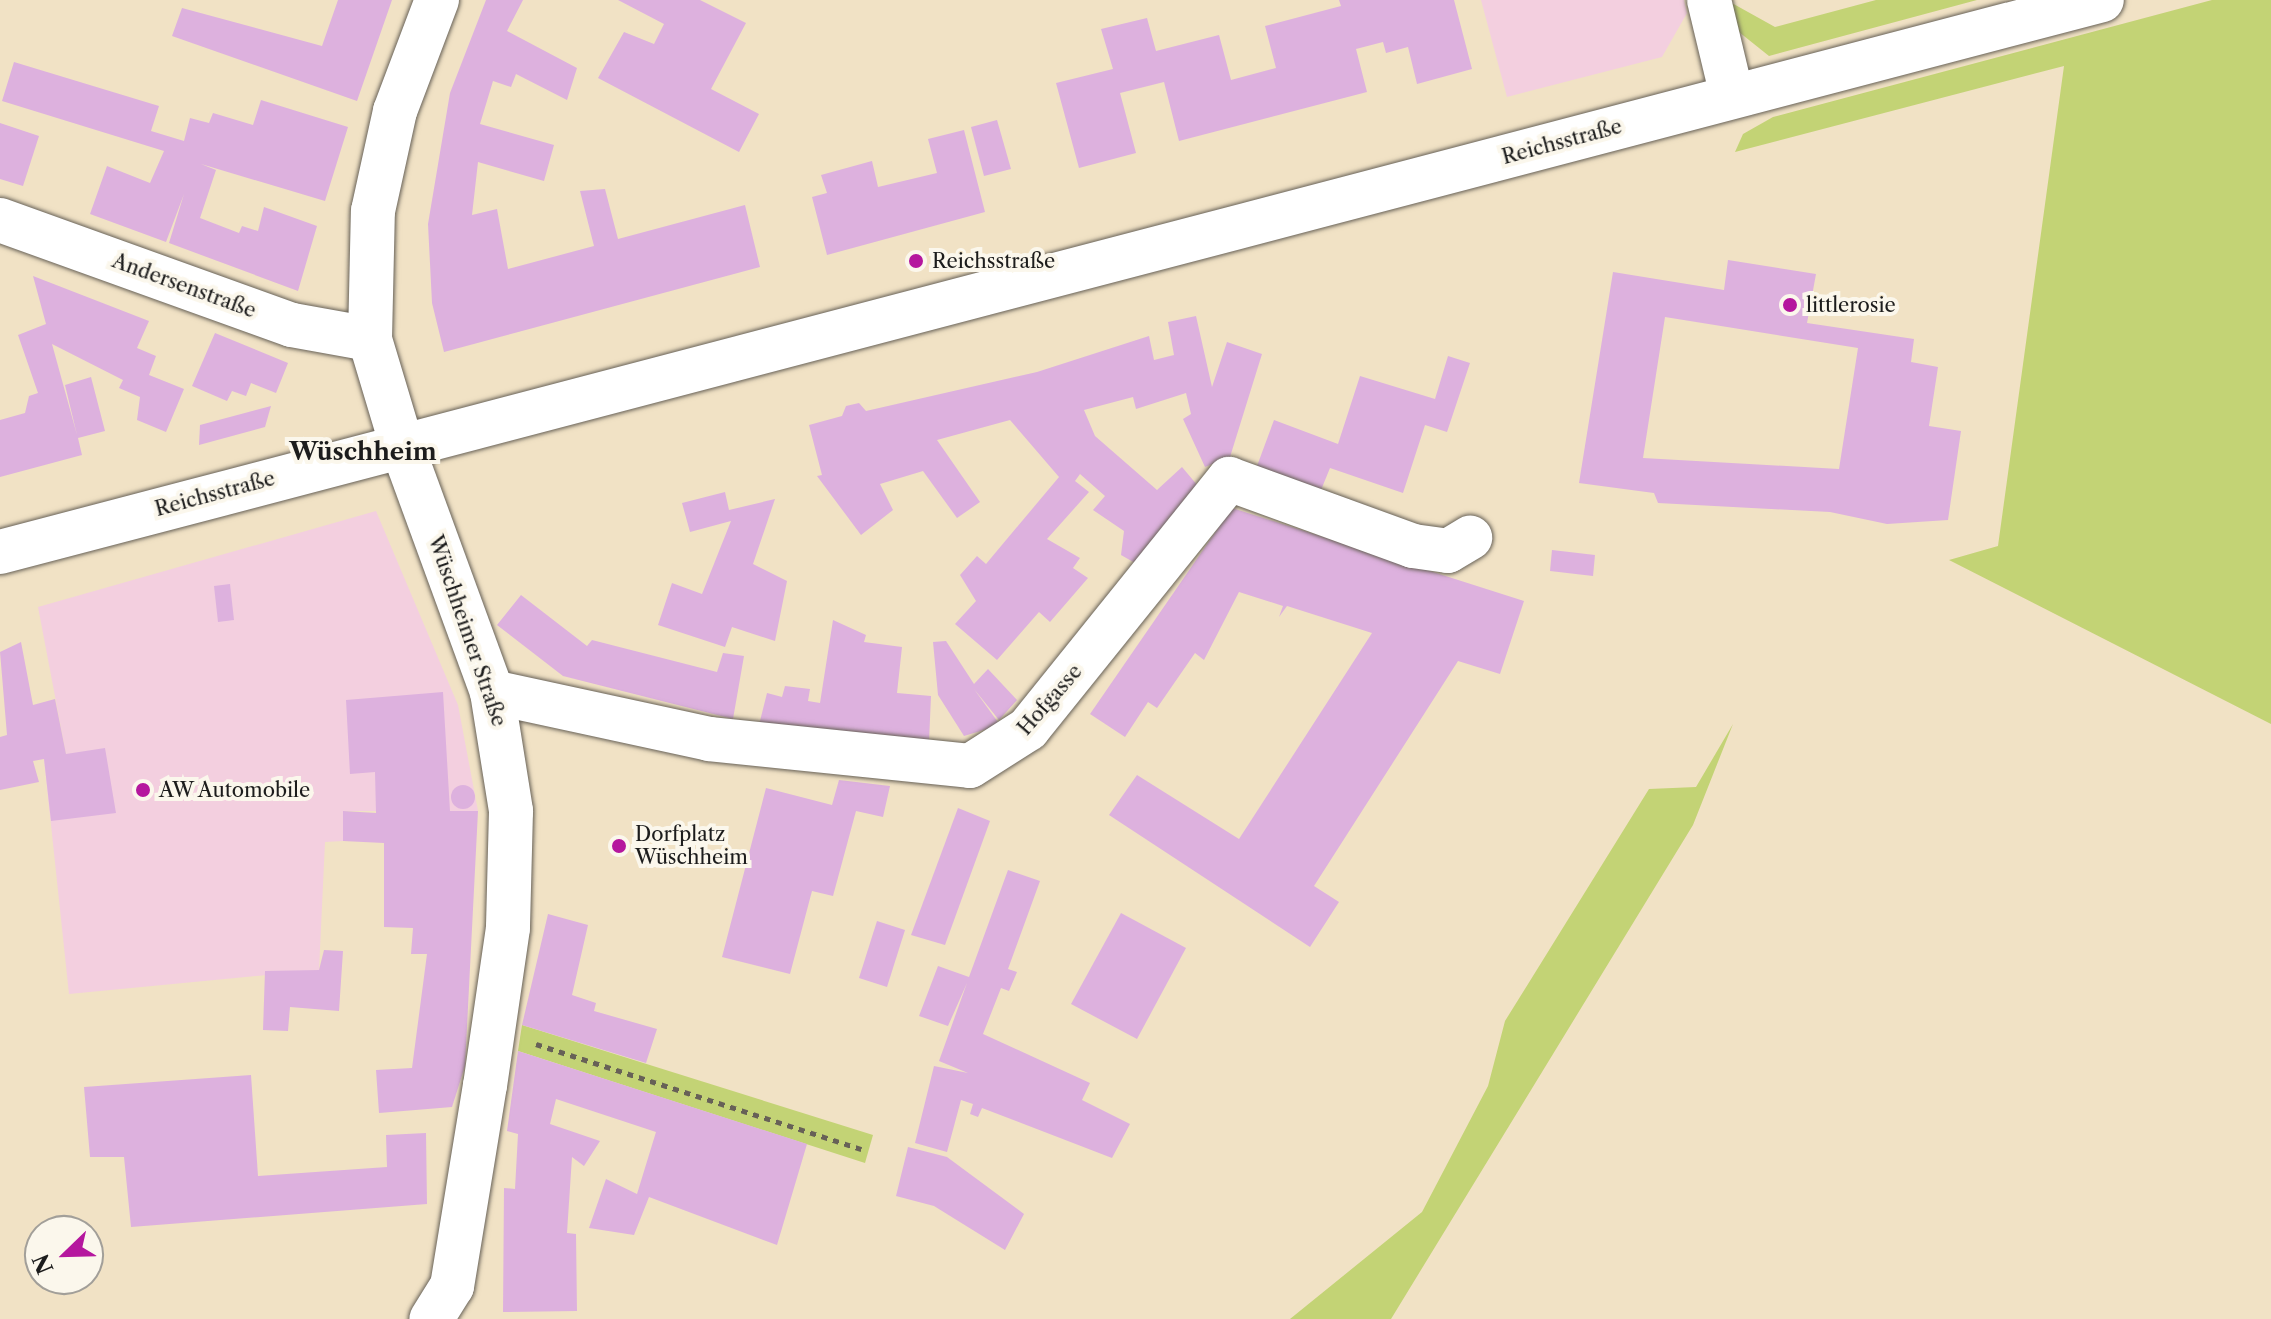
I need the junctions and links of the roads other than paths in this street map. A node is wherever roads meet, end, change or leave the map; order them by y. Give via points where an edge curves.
1 (437, 0) edge
2 (1709, 0) edge
3 (2102, 0) edge
4 (1732, 96) junction
5 (0, 220) edge
6 (370, 339) junction
7 (402, 446) junction
8 (1470, 538) dead end
9 (0, 552) edge
10 (492, 692) junction
11 (447, 1308) edge

1 - 6 street, Wüschheimer Straße via 382,157
2 - 4 street
3 - 4 street, Reichsstraße
4 - 7 street, Reichsstraße
5 - 6 street, Andersenstraße via 292,325
6 - 7 street, Wüschheimer Straße
7 - 9 street, Reichsstraße
7 - 10 street, Wüschheimer Straße
8 - 10 street, Hofgasse via 1448,551 1413,546 1229,479 1028,729 970,766 709,739
10 - 11 street, Wüschheimer Straße via 511,811 508,928

